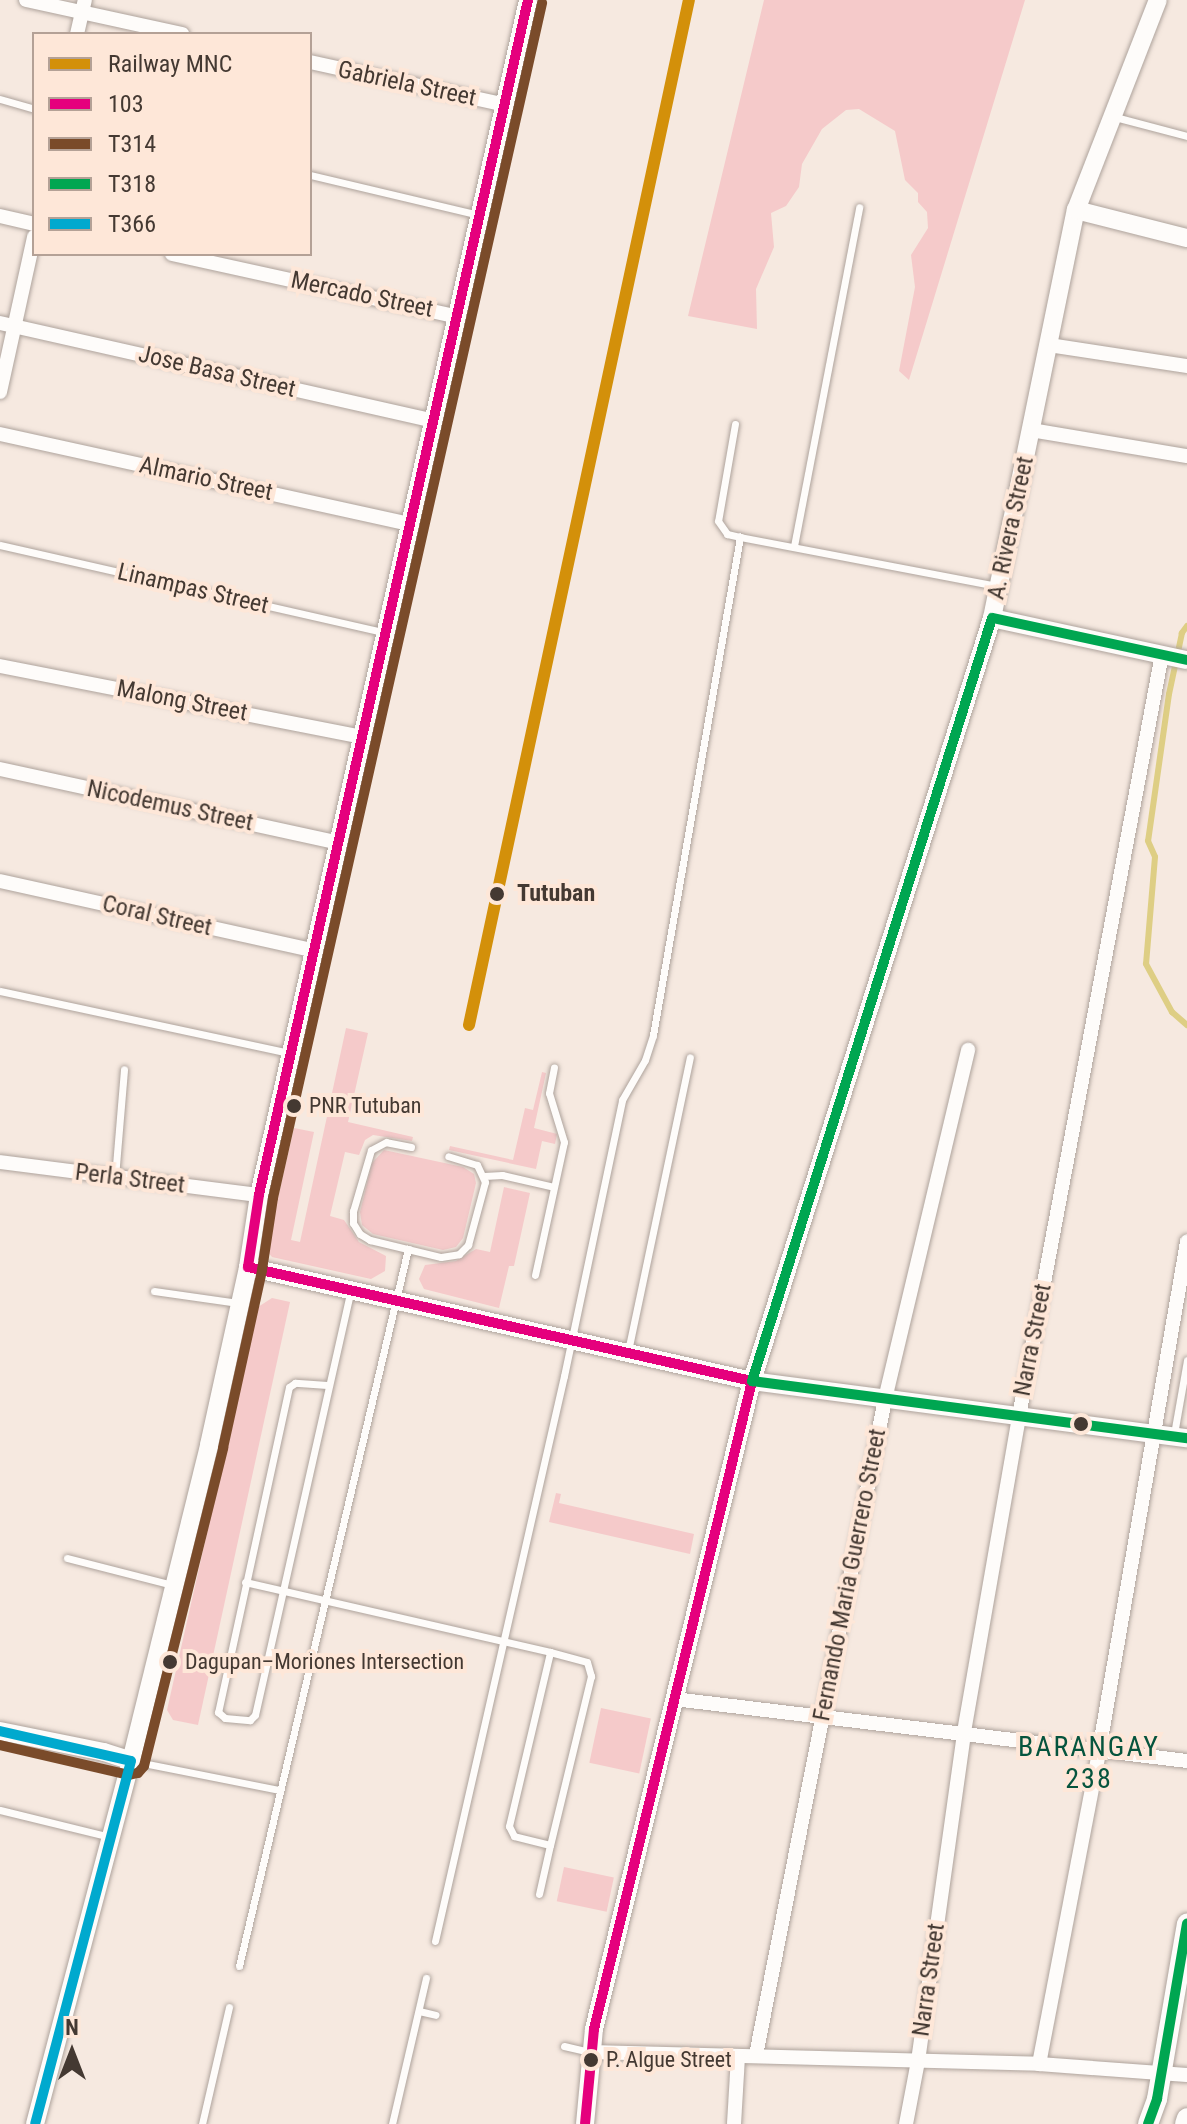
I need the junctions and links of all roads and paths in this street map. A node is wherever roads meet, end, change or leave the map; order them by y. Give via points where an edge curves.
1 (26, 0) edge
2 (528, 0) edge
3 (1158, 0) edge
4 (83, 6) edge
5 (77, 32) edge
6 (175, 32) edge
7 (312, 62) edge
8 (0, 99) edge
9 (505, 105) junction
10 (32, 108) edge
11 (1113, 116) junction
12 (1187, 136) edge
13 (312, 175) edge
14 (859, 207) dead end
15 (1076, 210) junction
16 (0, 216) edge
17 (481, 216) junction
18 (32, 224) edge
19 (1187, 238) edge
20 (32, 243) edge
21 (181, 256) edge
22 (458, 317) junction
23 (7, 324) edge
24 (1049, 345) junction
25 (1187, 366) edge
26 (0, 392) edge
27 (435, 421) junction
28 (735, 424) dead end
29 (1031, 430) junction
30 (0, 434) edge
31 (1187, 456) edge
32 (411, 524) junction
33 (740, 537) junction
34 (0, 545) edge
35 (794, 546) junction
36 (999, 587) junction
37 (992, 618) junction
38 (387, 632) junction
39 (1174, 657) edge
40 (0, 666) edge
41 (363, 737) junction
42 (0, 769) edge
43 (339, 843) junction
44 (0, 881) edge
45 (315, 951) junction
46 (0, 991) edge
47 (968, 1050) dead end
48 (291, 1053) junction
49 (690, 1057) dead end
50 (554, 1067) dead end
51 (124, 1069) dead end
52 (411, 1147) dead end
53 (448, 1156) dead end
54 (0, 1162) edge
55 (484, 1176) junction
56 (115, 1179) junction
57 (554, 1187) junction
58 (259, 1195) junction
59 (1187, 1242) edge
60 (408, 1249) junction
61 (248, 1267) junction
62 (535, 1275) dead end
63 (350, 1290) junction
64 (154, 1291) dead end
65 (396, 1300) junction
66 (240, 1303) junction
67 (572, 1340) junction
68 (628, 1353) junction
69 (1187, 1360) edge
70 (752, 1381) junction
71 (327, 1385) junction
72 (885, 1399) junction
73 (1182, 1410) edge
74 (1019, 1416) junction
75 (1172, 1436) edge
76 (67, 1558) dead end
77 (245, 1582) junction
78 (174, 1585) junction
79 (281, 1590) junction
80 (324, 1600) junction
81 (503, 1641) junction
82 (550, 1652) junction
83 (674, 1699) junction
84 (822, 1717) junction
85 (0, 1731) edge
86 (964, 1732) junction
87 (1099, 1751) junction
88 (131, 1761) junction
89 (1187, 1761) edge
90 (280, 1790) junction
91 (0, 1810) edge
92 (111, 1837) junction
93 (550, 1845) junction
94 (539, 1894) dead end
95 (1187, 1924) edge
96 (435, 1941) dead end
97 (239, 1966) dead end
98 (426, 1978) dead end
99 (229, 2007) dead end
100 (419, 2011) junction
101 (436, 2015) dead end
102 (564, 2046) dead end
103 (590, 2052) junction
104 (756, 2055) junction
105 (738, 2057) junction
106 (918, 2061) junction
107 (1039, 2064) junction
108 (1161, 2074) junction
109 (1187, 2075) edge
110 (1187, 2118) edge
111 (35, 2124) edge
112 (202, 2124) edge
113 (392, 2124) edge
114 (585, 2124) edge
115 (734, 2124) edge
116 (906, 2124) edge
117 (1148, 2124) edge
118 (1185, 2124) edge

1 - 4 street
2 - 9 street
3 - 11 street, A. Rivera Street
4 - 5 street
4 - 6 street
7 - 9 street, Gabriela Street
8 - 10 lane
9 - 17 street
11 - 12 lane
11 - 15 street, A. Rivera Street
13 - 17 lane
14 - 35 lane
15 - 19 street
15 - 24 street, A. Rivera Street
16 - 18 street
17 - 22 street
20 - 23 street
21 - 22 street, Mercado Street
22 - 27 street
23 - 26 street
23 - 27 street, Jose Basa Street
24 - 25 street
24 - 29 street, A. Rivera Street
27 - 32 street
28 - 33 lane via 718,521 727,534
29 - 31 street
29 - 36 street, A. Rivera Street
30 - 32 street, Almario Street
32 - 38 street
33 - 35 lane
33 - 67 lane via 653,1035 622,1100
34 - 38 lane, Linampas Street
35 - 36 lane
36 - 37 street, A. Rivera Street
37 - 39 street
37 - 70 street, A. Rivera Street
38 - 41 street
39 - 74 street, Narra Street
40 - 41 street, Malong Street
41 - 43 street
42 - 43 street, Nicodemus Street
43 - 45 street
44 - 45 street, Coral Street
45 - 48 street
46 - 48 lane
47 - 72 street, Fernando Maria Guerrero Street
48 - 58 street
49 - 68 lane
50 - 57 lane via 549,1093 564,1142
51 - 56 lane
52 - 60 lane via 386,1142 371,1150 352,1217 364,1237
53 - 55 lane via 472,1162
54 - 56 street, Perla Street
55 - 57 lane
55 - 60 lane via 464,1250 441,1257
56 - 58 street, Perla Street
57 - 62 lane
58 - 61 street
59 - 75 street
60 - 65 lane
61 - 63 street
61 - 66 street
63 - 65 street
63 - 71 lane
64 - 66 lane
65 - 67 street
65 - 80 lane
66 - 78 street
67 - 68 street
67 - 81 lane
68 - 70 street
69 - 73 lane
70 - 72 street
70 - 83 street, A. Rivera Street
71 - 77 lane via 289,1387
71 - 79 lane
72 - 74 street
72 - 84 street, Fernando Maria Guerrero Street
73 - 75 lane
74 - 75 street
74 - 86 street, Narra Street
75 - 87 street
76 - 78 lane
77 - 79 lane
77 - 79 lane via 218,1712 225,1718 250,1720 255,1715
78 - 88 street
79 - 80 lane
80 - 81 lane
80 - 90 lane
81 - 82 lane
81 - 96 lane
82 - 93 lane via 584,1660 591,1671
82 - 93 lane via 509,1826 514,1836
83 - 84 street
83 - 103 street, A. Rivera Street
84 - 86 street
84 - 104 street, Fernando Maria Guerrero Street
85 - 88 street
86 - 87 street
86 - 106 street, Narra Street
87 - 89 street
87 - 107 street
88 - 90 lane
88 - 92 street
90 - 97 lane
91 - 92 lane
92 - 111 street
93 - 94 lane
95 - 108 main road
98 - 100 lane
99 - 112 lane
100 - 101 lane
100 - 113 lane
102 - 103 lane
103 - 105 street
103 - 114 street, A. Rivera Street
104 - 105 street
104 - 106 street
105 - 115 street
106 - 107 street
106 - 116 street, Narra Street
107 - 108 street
108 - 109 street
108 - 117 main road
110 - 118 main road

